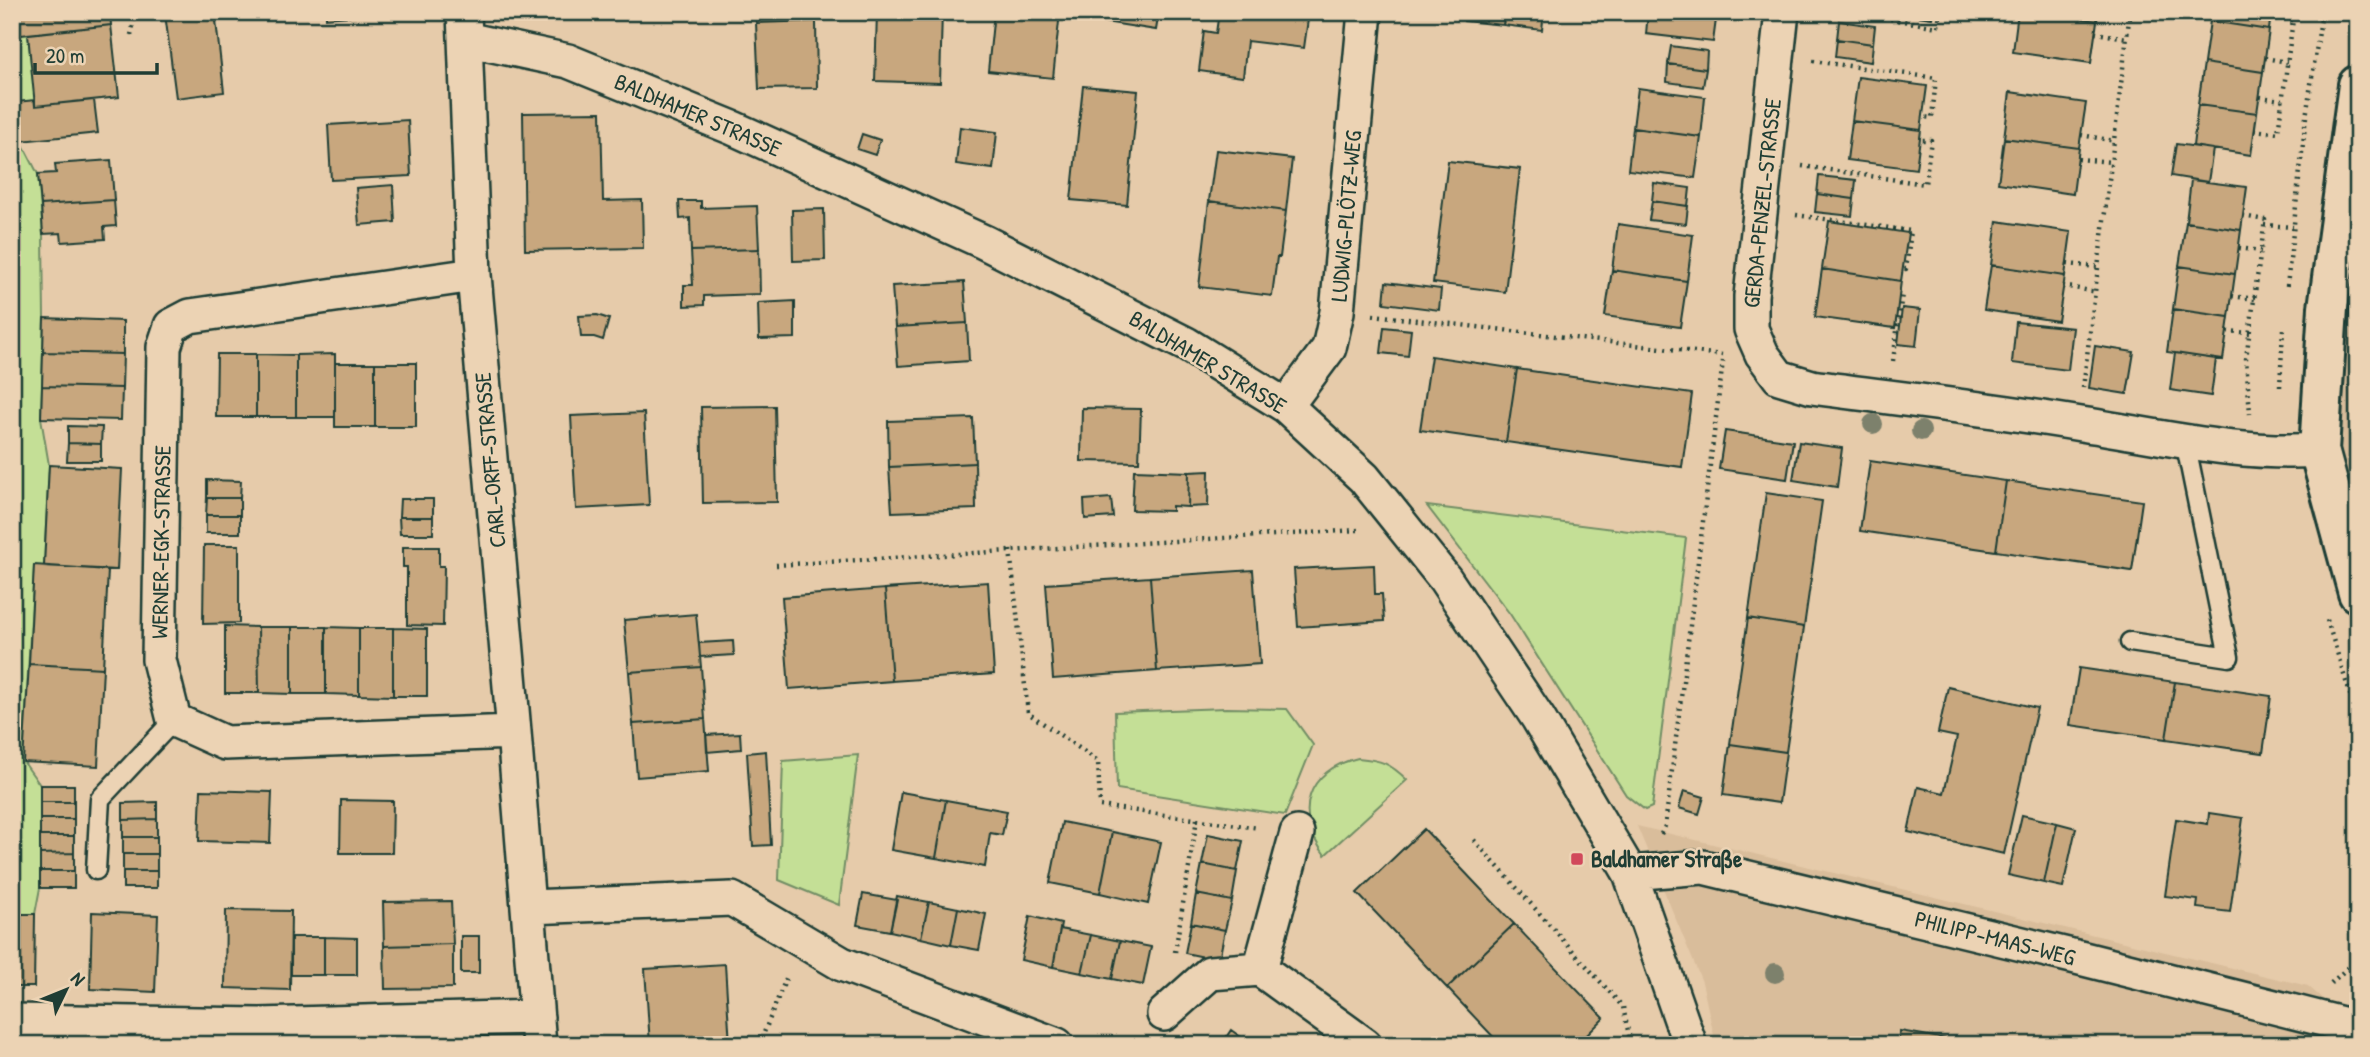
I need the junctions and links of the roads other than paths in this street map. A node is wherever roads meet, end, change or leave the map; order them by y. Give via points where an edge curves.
1 (1365, 12) edge
2 (1782, 12) edge
3 (465, 26) edge
4 (2358, 85) edge
5 (2352, 154) edge
6 (474, 275) junction
7 (1286, 406) junction
8 (2185, 441) junction
9 (2319, 450) junction
10 (2358, 593) edge
11 (2130, 642) dead end
12 (174, 720) junction
13 (514, 732) junction
14 (1297, 832) road end
15 (96, 870) dead end
16 (1630, 873) junction
17 (529, 907) junction
18 (1260, 969) junction
19 (1164, 1014) road end
20 (12, 1021) edge
21 (2358, 1028) edge
22 (538, 1031) edge
23 (1057, 1045) edge
24 (1365, 1045) edge
25 (1690, 1045) edge

1 - 7 street, LUDWIG-PLÖTZ-WEG via 1337,312 1329,348
2 - 8 street, GERDA-PENZEL-STRASSE via 1751,296 1751,329 1762,354 1780,377 1812,387
3 - 6 street, CARL-ORFF-STRASSE
3 - 7 street, BALDHAMER STRASSE via 568,61 746,134 984,242 1186,344
4 - 5 street
5 - 9 street via 2328,307
6 - 12 street, WERNER-EGK-STRASSE via 190,316 171,326 164,348 159,660
6 - 13 street, CARL-ORFF-STRASSE
7 - 16 street, BALDHAMER STRASSE via 1364,478 1445,579 1538,718
8 - 9 street, GERDA-PENZEL-STRASSE via 2283,453
8 - 11 lane via 2229,657
9 - 10 street
12 - 13 street via 226,743
12 - 15 lane via 100,799
13 - 17 street, CARL-ORFF-STRASSE
14 - 18 street
16 - 21 street, PHILIPP-MAAS-WEG via 1703,867
16 - 25 street, BALDHAMER STRASSE
17 - 22 street, CARL-ORFF-STRASSE
17 - 23 street via 732,899 842,964
18 - 19 street via 1210,973
18 - 24 street
20 - 22 street

